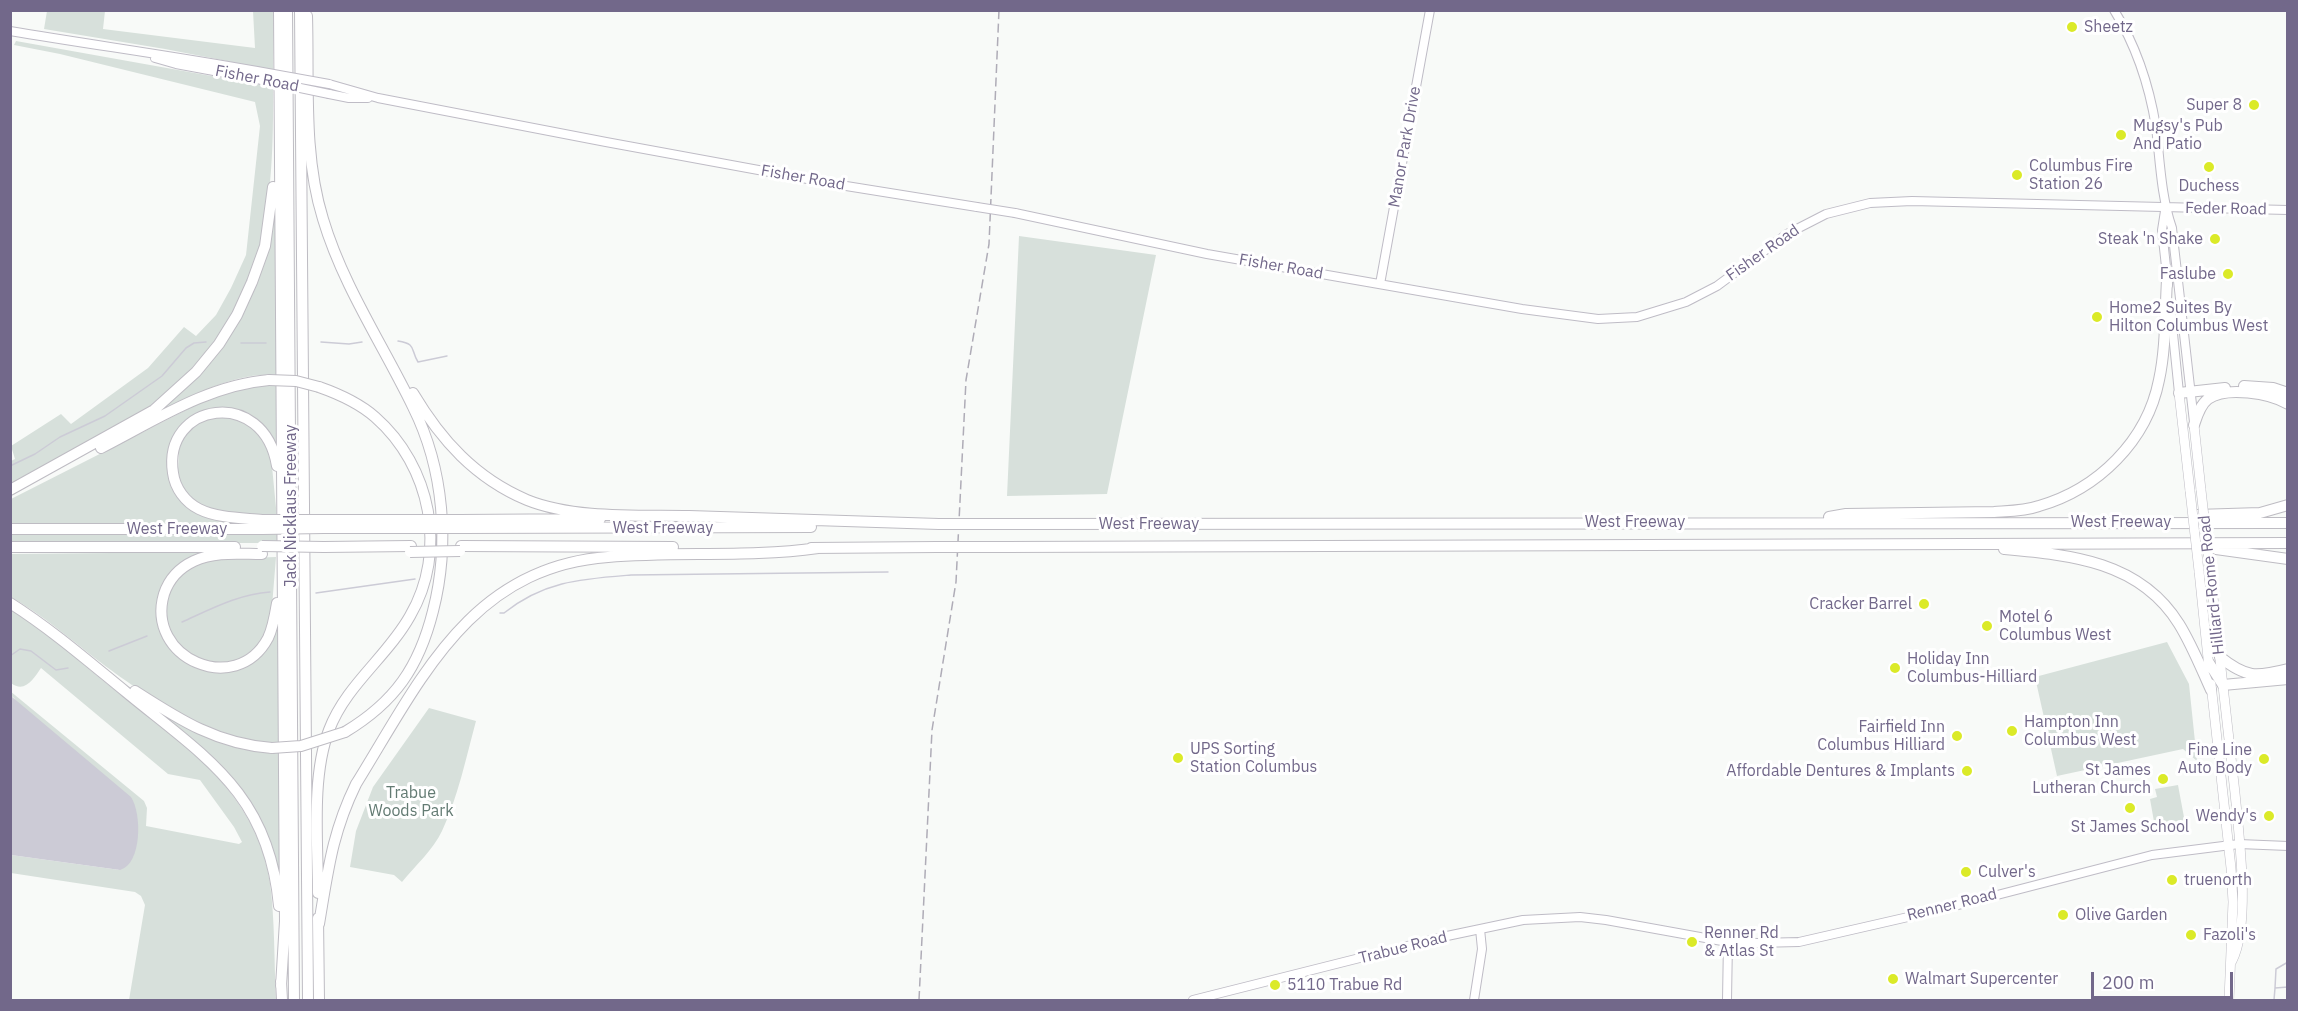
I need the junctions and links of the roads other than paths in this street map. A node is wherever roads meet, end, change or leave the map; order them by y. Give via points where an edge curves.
1 (279, 10) edge
2 (287, 10) edge
3 (300, 10) edge
4 (307, 10) edge
5 (1430, 10) edge
6 (2114, 10) edge
7 (10, 31) edge
8 (279, 136) junction
9 (2165, 208) junction
10 (2288, 210) edge
11 (2167, 280) junction
12 (347, 282) junction
13 (1380, 284) junction
14 (2185, 392) junction
15 (2288, 393) edge
16 (2288, 404) edge
17 (2194, 425) junction
18 (10, 492) edge
19 (2288, 505) edge
20 (282, 506) junction
21 (729, 518) junction
22 (1805, 522) junction
23 (2018, 522) junction
24 (2288, 523) edge
25 (460, 524) junction
26 (939, 524) junction
27 (262, 525) junction
28 (10, 529) edge
29 (2156, 543) junction
30 (2288, 543) edge
31 (1344, 546) junction
32 (10, 547) edge
33 (818, 548) junction
34 (262, 550) junction
35 (2288, 559) edge
36 (282, 576) junction
37 (10, 603) edge
38 (85, 657) junction
39 (2220, 657) junction
40 (2209, 663) junction
41 (2288, 669) edge
42 (2288, 679) edge
43 (2223, 685) junction
44 (2211, 690) junction
45 (2239, 844) junction
46 (2229, 845) junction
47 (2288, 846) edge
48 (1616, 922) joint
49 (318, 924) junction
50 (1480, 929) junction
51 (1728, 941) junction
52 (2231, 962) junction
53 (281, 986) junction
54 (282, 1000) edge
55 (294, 1000) edge
56 (308, 1000) edge
57 (319, 1000) edge
58 (1193, 1000) edge
59 (1474, 1000) edge
60 (1727, 1000) edge
61 (2229, 1000) edge

1 - 8 highway
2 - 55 highway, Jack Nicklaus Freeway
3 - 56 highway, Jack Nicklaus Freeway
4 - 12 highway via 313,175 322,218
5 - 13 main road, Manor Park Drive
6 - 9 main road, Hilliard-Rome Road via 2135,47 2149,87
7 - 13 main road, Fisher Road, bridge via 329,89 349,98 378,98 840,185 1015,213 1207,254
8 - 18 highway via 265,246 246,298 219,344 196,372 154,410
8 - 20 highway
9 - 10 main road, Feder Road
9 - 11 main road, Hilliard-Rome Road via 2162,230
9 - 13 main road, Fisher Road via 1912,201 1863,204 1826,214 1797,228 1698,297 1663,311 1623,319 1575,317
9 - 14 main road, Hilliard-Rome Road via 2172,228
11 - 14 main road, Hilliard-Rome Road
11 - 22 highway via 2163,357 2154,400 2133,441 2092,482 2040,506 2018,510 1846,514
12 - 21 highway via 438,432 457,454 492,482 546,507
12 - 38 highway, bridge via 414,408 441,507 435,602 411,669 387,701 345,732 301,746 272,748 235,743 196,728
14 - 15 highway via 2256,386
14 - 17 main road, Hilliard-Rome Road
14 - 40 main road, Hilliard-Rome Road, bridge via 2190,491
16 - 17 highway via 2251,393 2216,396 2203,404
17 - 39 main road, Hilliard-Rome Road, bridge
18 - 49 highway, bridge via 198,399 240,384 269,380 319,387 353,402 373,416 404,450 417,473 426,502 430,545 423,585 411,615 342,703 324,742 318,789
19 - 23 highway via 2260,513 2043,517
20 - 27 highway via 276,459 260,427 228,412 205,415 188,425 176,442 172,465 183,497 200,510
20 - 36 highway
21 - 25 highway
21 - 26 highway
22 - 23 highway, West Freeway
22 - 26 highway, West Freeway, bridge
23 - 24 highway, West Freeway
25 - 26 highway, West Freeway
25 - 27 highway, West Freeway, bridge
27 - 28 highway, West Freeway
29 - 30 highway, West Freeway
29 - 31 highway, West Freeway
29 - 35 highway
31 - 33 highway, West Freeway, bridge
31 - 44 highway via 1393,550 1972,548 2081,558 2126,575 2159,599 2188,639
32 - 34 highway, West Freeway
33 - 34 highway, West Freeway, bridge
33 - 49 highway via 784,553 605,557 552,567 491,599 439,651 356,784 333,842
34 - 36 highway via 204,558 185,566 171,579 163,597 163,619 179,652 210,667 232,666 251,657 268,637
36 - 53 highway via 285,921
37 - 38 highway
38 - 53 highway via 216,765 249,807 266,842 274,872
39 - 41 highway via 2248,674
39 - 43 main road, Hilliard-Rome Road
40 - 43 highway
40 - 44 main road, Hilliard-Rome Road
42 - 43 highway
43 - 45 main road, Hilliard-Rome Road
44 - 46 main road, Hilliard-Rome Road
45 - 46 main road, Renner Road
45 - 47 main road, Renner Road
45 - 52 main road, Hilliard-Rome Road via 2241,918 2237,951
46 - 51 main road, Renner Road via 2152,855 1803,941
46 - 52 main road, Hilliard-Rome Road via 2233,902
48 - 50 main road, Trabue Road via 1552,917
48 - 51 main road, Renner Road
49 - 57 highway
50 - 58 main road, Trabue Road
50 - 59 main road via 1482,949
51 - 60 main road
52 - 61 main road, Hilliard-Rome Road
53 - 54 highway

